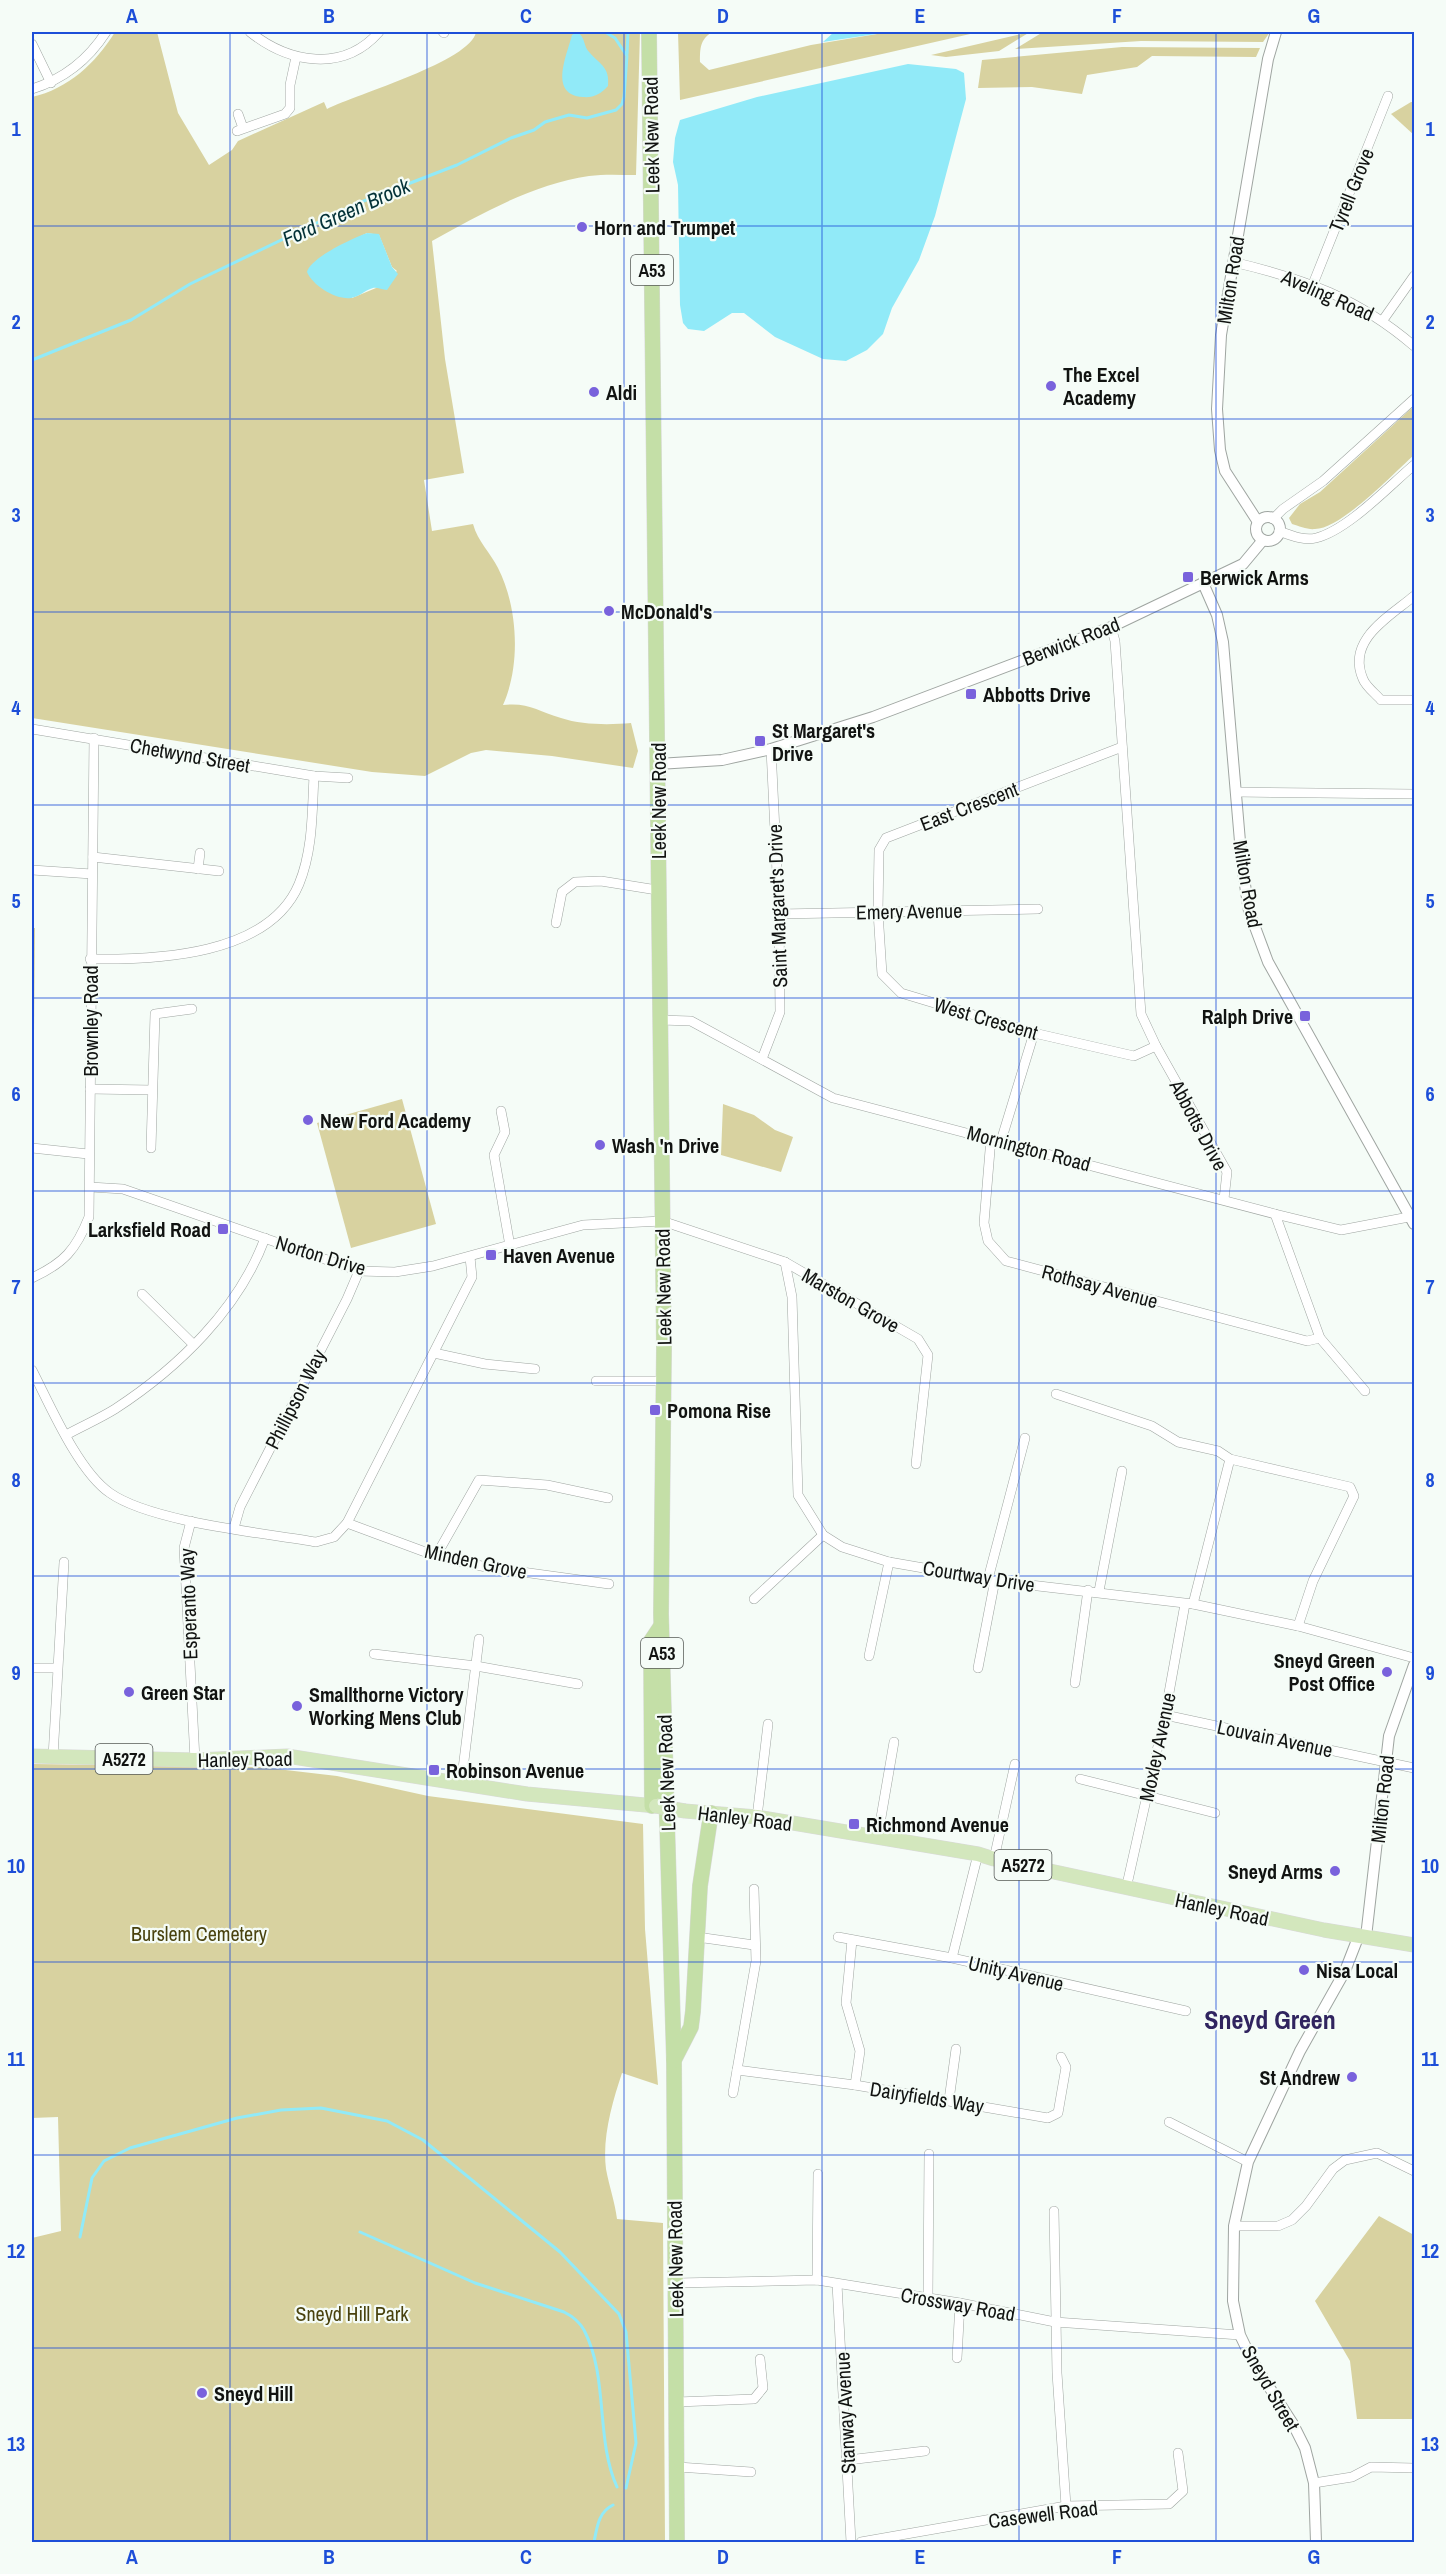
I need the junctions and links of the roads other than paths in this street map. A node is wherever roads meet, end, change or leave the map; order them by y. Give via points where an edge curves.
1 (106, 32) edge
2 (250, 32) edge
3 (380, 32) edge
4 (650, 32) edge
5 (1276, 32) edge
6 (32, 44) edge
7 (296, 57) junction
8 (51, 83) junction
9 (32, 89) edge
10 (1388, 96) dead end
11 (238, 114) dead end
12 (1233, 262) junction
13 (1414, 276) edge
14 (1313, 284) junction
15 (1383, 320) junction
16 (1414, 346) edge
17 (1414, 399) edge
18 (1414, 465) edge
19 (1273, 519) junction
20 (1258, 522) junction
21 (1279, 531) junction
22 (1263, 540) junction
23 (1203, 583) junction
24 (1414, 596) edge
25 (1111, 627) junction
26 (1414, 700) edge
27 (32, 729) edge
28 (94, 738) junction
29 (1122, 747) junction
30 (771, 749) junction
31 (658, 764) junction
32 (314, 776) junction
33 (348, 778) dead end
34 (1236, 792) junction
35 (1414, 794) edge
36 (200, 852) dead end
37 (93, 857) junction
38 (198, 869) junction
39 (32, 870) edge
40 (219, 871) dead end
41 (92, 874) junction
42 (657, 890) junction
43 (1038, 909) dead end
44 (878, 912) junction
45 (779, 914) junction
46 (556, 923) dead end
47 (90, 958) junction
48 (192, 1009) dead end
49 (660, 1020) junction
50 (1034, 1033) junction
51 (1156, 1046) junction
52 (762, 1059) junction
53 (90, 1089) junction
54 (152, 1090) junction
55 (501, 1111) dead end
56 (996, 1140) junction
57 (32, 1148) edge
58 (151, 1148) dead end
59 (88, 1154) junction
60 (90, 1187) junction
61 (1224, 1200) junction
62 (1275, 1214) junction
63 (1413, 1219) edge
64 (662, 1221) junction
65 (265, 1238) junction
66 (510, 1246) junction
67 (470, 1257) junction
68 (786, 1262) junction
69 (359, 1271) junction
70 (32, 1278) edge
71 (142, 1294) dead end
72 (1320, 1338) junction
73 (193, 1344) junction
74 (434, 1353) junction
75 (535, 1369) dead end
76 (32, 1370) edge
77 (596, 1381) dead end
78 (664, 1381) junction
79 (1365, 1391) dead end
80 (1056, 1394) dead end
81 (66, 1435) junction
82 (1025, 1438) dead end
83 (1230, 1460) junction
84 (916, 1464) dead end
85 (1122, 1471) dead end
86 (608, 1498) dead end
87 (191, 1521) junction
88 (347, 1523) junction
89 (234, 1527) junction
90 (824, 1535) junction
91 (436, 1556) junction
92 (64, 1562) dead end
93 (889, 1562) junction
94 (992, 1580) junction
95 (609, 1584) dead end
96 (1088, 1590) junction
97 (1099, 1591) junction
98 (754, 1599) dead end
99 (1189, 1604) junction
100 (661, 1626) junction
101 (1298, 1626) junction
102 (479, 1639) dead end
103 (374, 1654) dead end
104 (869, 1656) dead end
105 (1414, 1658) edge
106 (1414, 1665) edge
107 (476, 1666) junction
108 (32, 1668) edge
109 (56, 1668) junction
110 (978, 1668) dead end
111 (1075, 1683) dead end
112 (578, 1684) dead end
113 (1165, 1714) junction
114 (768, 1724) dead end
115 (894, 1742) dead end
116 (32, 1756) edge
117 (53, 1757) junction
118 (195, 1760) junction
119 (1385, 1762) junction
120 (1015, 1764) dead end
121 (1414, 1768) edge
122 (1080, 1779) dead end
123 (461, 1785) junction
124 (1148, 1795) junction
125 (654, 1806) junction
126 (711, 1813) junction
127 (1215, 1814) dead end
128 (757, 1817) junction
129 (878, 1835) junction
130 (978, 1854) junction
131 (994, 1859) junction
132 (754, 1888) dead end
133 (1126, 1889) junction
134 (1363, 1936) junction
135 (697, 1937) junction
136 (838, 1937) dead end
137 (852, 1940) junction
138 (754, 1945) junction
139 (1414, 1945) edge
140 (952, 1959) junction
141 (1186, 2011) dead end
142 (956, 2049) dead end
143 (1060, 2057) dead end
144 (674, 2060) junction
145 (737, 2070) junction
146 (855, 2085) junction
147 (733, 2093) dead end
148 (949, 2100) junction
149 (1169, 2122) dead end
150 (929, 2154) dead end
151 (1248, 2162) junction
152 (1414, 2171) edge
153 (818, 2174) dead end
154 (1054, 2211) dead end
155 (1234, 2226) junction
156 (818, 2280) junction
157 (676, 2283) junction
158 (837, 2284) junction
159 (928, 2297) junction
160 (960, 2302) junction
161 (1055, 2322) junction
162 (1240, 2335) junction
163 (957, 2358) dead end
164 (760, 2359) dead end
165 (677, 2402) junction
166 (925, 2451) dead end
167 (1178, 2453) dead end
168 (848, 2460) junction
169 (678, 2467) junction
170 (1414, 2468) edge
171 (751, 2472) dead end
172 (1314, 2483) junction
173 (1066, 2506) junction
174 (677, 2542) edge
175 (852, 2542) edge
176 (861, 2542) edge
177 (1316, 2542) edge

1 - 8 street via 82,61
2 - 7 street
3 - 7 street via 371,41 339,56
4 - 31 highway, Leek New Road / A53
5 - 12 street, Milton Road
6 - 8 street
7 - 11 street via 290,108 285,114 240,130
8 - 9 street
10 - 14 street, Tyrell Grove
12 - 14 street, Aveling Road
12 - 20 street, Milton Road via 1219,366 1220,450 1226,471
13 - 15 street
14 - 15 street, Aveling Road
15 - 16 street, Aveling Road
17 - 19 street via 1332,473
18 - 21 street via 1324,535 1305,539
19 - 20 street
19 - 21 street
20 - 22 street, Milton Road via 1256,533
21 - 22 street via 1275,538
22 - 23 street via 1243,564
23 - 25 street, Berwick Road
23 - 34 street, Milton Road via 1223,642
24 - 26 street via 1365,638 1358,658 1363,681 1381,700
25 - 29 street, Abbotts Drive
25 - 30 street, Berwick Road via 873,717
27 - 28 street, Chetwynd Street
28 - 32 street, Chetwynd Street
28 - 37 street, Brownley Road
29 - 44 street, East Crescent via 886,838 879,850
29 - 51 street, Abbotts Drive via 1141,1014
30 - 31 street, Berwick Road via 722,760
30 - 45 street, Saint Margaret's Drive
31 - 42 highway, Leek New Road / A53
32 - 33 street, Chetwynd Street
32 - 47 street via 309,854 294,895 271,921 251,933 199,951 141,960
34 - 35 street
34 - 63 street, Milton Road via 1242,865 1254,931
36 - 38 street
37 - 38 street
37 - 41 street, Brownley Road
38 - 40 street
39 - 41 street
41 - 47 street, Brownley Road
42 - 46 street via 601,881 575,882 562,892
42 - 49 highway, Leek New Road / A53
43 - 44 street, Emery Avenue
44 - 45 street, Emery Avenue
44 - 50 street, West Crescent via 882,974 901,993
45 - 52 street, Saint Margaret's Drive via 780,1012
47 - 53 street, Brownley Road
48 - 54 street via 155,1014
49 - 52 street, Mornington Road via 691,1021
49 - 64 highway, Leek New Road / A53
50 - 51 street, West Crescent via 1134,1056
50 - 56 street, Rothsay Avenue
51 - 61 street, Abbotts Drive via 1227,1172
52 - 56 street, Mornington Road via 833,1098
53 - 54 street
53 - 59 street, Brownley Road
54 - 58 street
55 - 66 street via 505,1132 494,1155
56 - 61 street, Mornington Road
56 - 72 street, Rothsay Avenue via 984,1223 988,1241 1006,1261 1307,1341
57 - 59 street
59 - 60 street, Brownley Road
60 - 65 street, Norton Drive via 123,1189
60 - 70 street, Brownley Road via 89,1217 80,1240 63,1261
61 - 62 street, Mornington Road
62 - 63 street, Mornington Road via 1341,1230
62 - 72 street
64 - 66 street, Norton Drive via 583,1225
64 - 68 street, Marston Grove
64 - 78 highway, Leek New Road / A53
65 - 69 street, Norton Drive
65 - 73 street via 256,1263 221,1314
66 - 67 street, Norton Drive
67 - 69 street, Norton Drive via 394,1272
67 - 74 street via 472,1277
68 - 84 street, Marston Grove via 918,1339 928,1355
68 - 90 street, Courtway Drive via 792,1297 798,1495
69 - 89 street, Phillipson Way via 240,1507
71 - 73 street
72 - 79 street
73 - 81 street via 144,1389
74 - 75 street
74 - 88 street
76 - 81 street
77 - 78 street
78 - 100 highway, Leek New Road / A53
80 - 83 street via 1152,1426 1178,1442 1218,1451
81 - 87 street via 95,1479 110,1493 131,1504
82 - 94 street
83 - 99 street, Moxley Avenue
83 - 101 street via 1350,1487 1354,1496 1313,1581
85 - 97 street
86 - 91 street via 547,1485 479,1480
87 - 89 street
87 - 118 street, Esperanto Way via 184,1548
88 - 89 street via 334,1537 316,1542
88 - 91 street, Minden Grove
90 - 93 street, Courtway Drive via 842,1547
90 - 98 street
91 - 95 street, Minden Grove
92 - 109 street
93 - 94 street, Courtway Drive
93 - 104 street
94 - 96 street, Courtway Drive
94 - 110 street
96 - 97 street, Courtway Drive
96 - 111 street
97 - 99 street, Courtway Drive
99 - 101 street, Courtway Drive
99 - 113 street, Moxley Avenue
100 - 125 highway via 651,1641
100 - 144 highway, Leek New Road / A53
101 - 105 street, Courtway Drive
102 - 107 street
103 - 107 street
106 - 119 street, Milton Road via 1394,1718
107 - 112 street
107 - 123 street
108 - 109 street
109 - 117 street
113 - 119 street, Louvain Avenue
113 - 124 street, Moxley Avenue
114 - 128 street
115 - 129 street
116 - 117 main road, Hanley Road / A5272
117 - 118 main road, Hanley Road / A5272
118 - 123 main road, Hanley Road / A5272 via 287,1756
119 - 121 street, Louvain Avenue
119 - 134 street, Milton Road
120 - 131 street
122 - 124 street
123 - 125 main road, Hanley Road / A5272
124 - 127 street
124 - 133 street, Moxley Avenue
125 - 126 main road, Hanley Road / A5272, bridge
126 - 128 main road, Hanley Road / A5272
126 - 135 highway
128 - 129 main road, Hanley Road / A5272
129 - 130 main road, Hanley Road / A5272
130 - 131 main road, Hanley Road / A5272
130 - 140 street, Unity Avenue
131 - 133 main road, Hanley Road / A5272
132 - 138 street
133 - 134 main road, Hanley Road / A5272
134 - 139 main road, Hanley Road / A5272
134 - 151 street, Sneyd Street via 1300,2050
135 - 138 street
135 - 144 highway via 691,2027
136 - 137 street
137 - 140 street
137 - 146 street via 846,2003 860,2051
138 - 145 street via 756,1960
140 - 141 street, Unity Avenue
142 - 148 street
143 - 148 street, Dairyfields Way via 1066,2067 1058,2113 1048,2118
144 - 157 highway, Leek New Road / A53
145 - 146 street, Dairyfields Way
145 - 147 street
146 - 148 street, Dairyfields Way
149 - 151 street
150 - 159 street
151 - 155 street, Sneyd Street
152 - 155 street via 1377,2153 1345,2160 1333,2169 1292,2220 1278,2226
153 - 156 street
154 - 161 street
155 - 162 street, Sneyd Street via 1233,2301
156 - 157 street, Crossway Road
156 - 158 street, Crossway Road
157 - 165 highway, Leek New Road / A53
158 - 159 street, Crossway Road
158 - 168 street, Stanway Avenue
159 - 160 street, Crossway Road
160 - 161 street, Crossway Road
160 - 163 street
161 - 162 street, Crossway Road
161 - 173 street
162 - 172 street, Sneyd Street via 1293,2424 1305,2448
164 - 165 street via 763,2388 754,2399
165 - 169 highway, Leek New Road / A53
166 - 168 street
167 - 173 street, Casewell Road via 1183,2491 1169,2504
168 - 175 street, Stanway Avenue
169 - 171 street
169 - 174 highway, Leek New Road / A53
170 - 172 street via 1371,2468 1352,2477
172 - 177 street, Sneyd Street
173 - 176 street, Casewell Road

